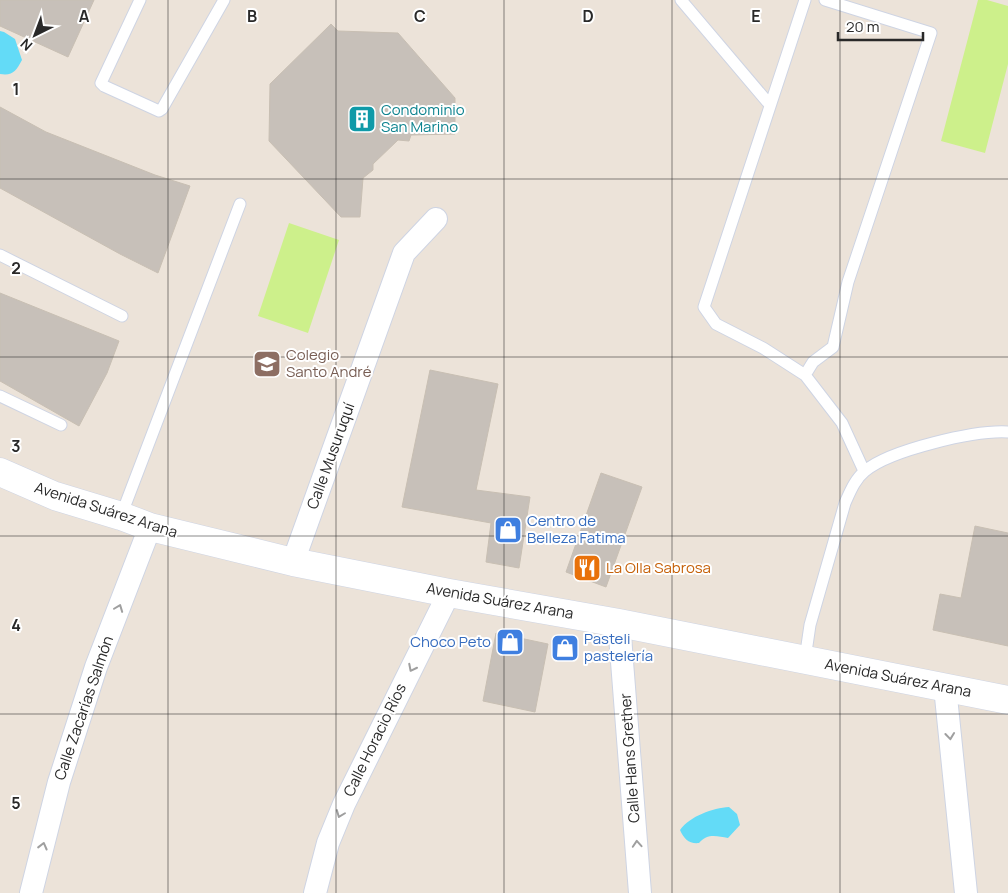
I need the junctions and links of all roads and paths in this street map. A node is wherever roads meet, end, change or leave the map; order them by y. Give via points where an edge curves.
1 (140, 0) edge
2 (224, 0) edge
3 (682, 0) edge
4 (805, 0) edge
5 (825, 0) edge
6 (770, 105) junction
7 (240, 204) dead end
8 (436, 219) dead end
9 (0, 255) edge
10 (122, 316) dead end
11 (804, 375) junction
12 (0, 396) edge
13 (61, 425) dead end
14 (1008, 432) edge
15 (864, 471) junction
16 (0, 472) edge
17 (121, 516) junction
18 (150, 527) junction
19 (293, 562) junction
20 (449, 593) junction
21 (619, 623) junction
22 (805, 659) junction
23 (945, 687) junction
24 (1008, 700) edge
25 (31, 893) edge
26 (314, 893) edge
27 (640, 893) edge
28 (966, 893) edge

1 - 2 lane via 101,83 159,111
3 - 6 lane
4 - 6 lane
5 - 11 lane via 931,33 848,282 833,347 813,362
6 - 11 lane via 704,307 716,324 763,348
7 - 17 lane
8 - 19 street, Calle Musuruquí via 404,253
9 - 10 lane
11 - 15 lane via 842,423
12 - 13 lane
14 - 15 lane via 968,435 895,454
15 - 22 lane via 845,503 810,624
16 - 17 main road, Avenida Suárez Arana via 55,496
17 - 18 main road, Avenida Suárez Arana
18 - 19 main road, Avenida Suárez Arana
25 -> 18 street, Calle Zacarías Salmón via 59,782 94,676
19 - 20 main road, Avenida Suárez Arana
20 - 21 main road, Avenida Suárez Arana
20 -> 26 street, Calle Horacio Ríos via 344,804
21 - 22 main road, Avenida Suárez Arana
27 -> 21 street, Calle Hans Grether
22 - 23 main road, Avenida Suárez Arana
23 - 24 main road, Avenida Suárez Arana
23 -> 28 street

